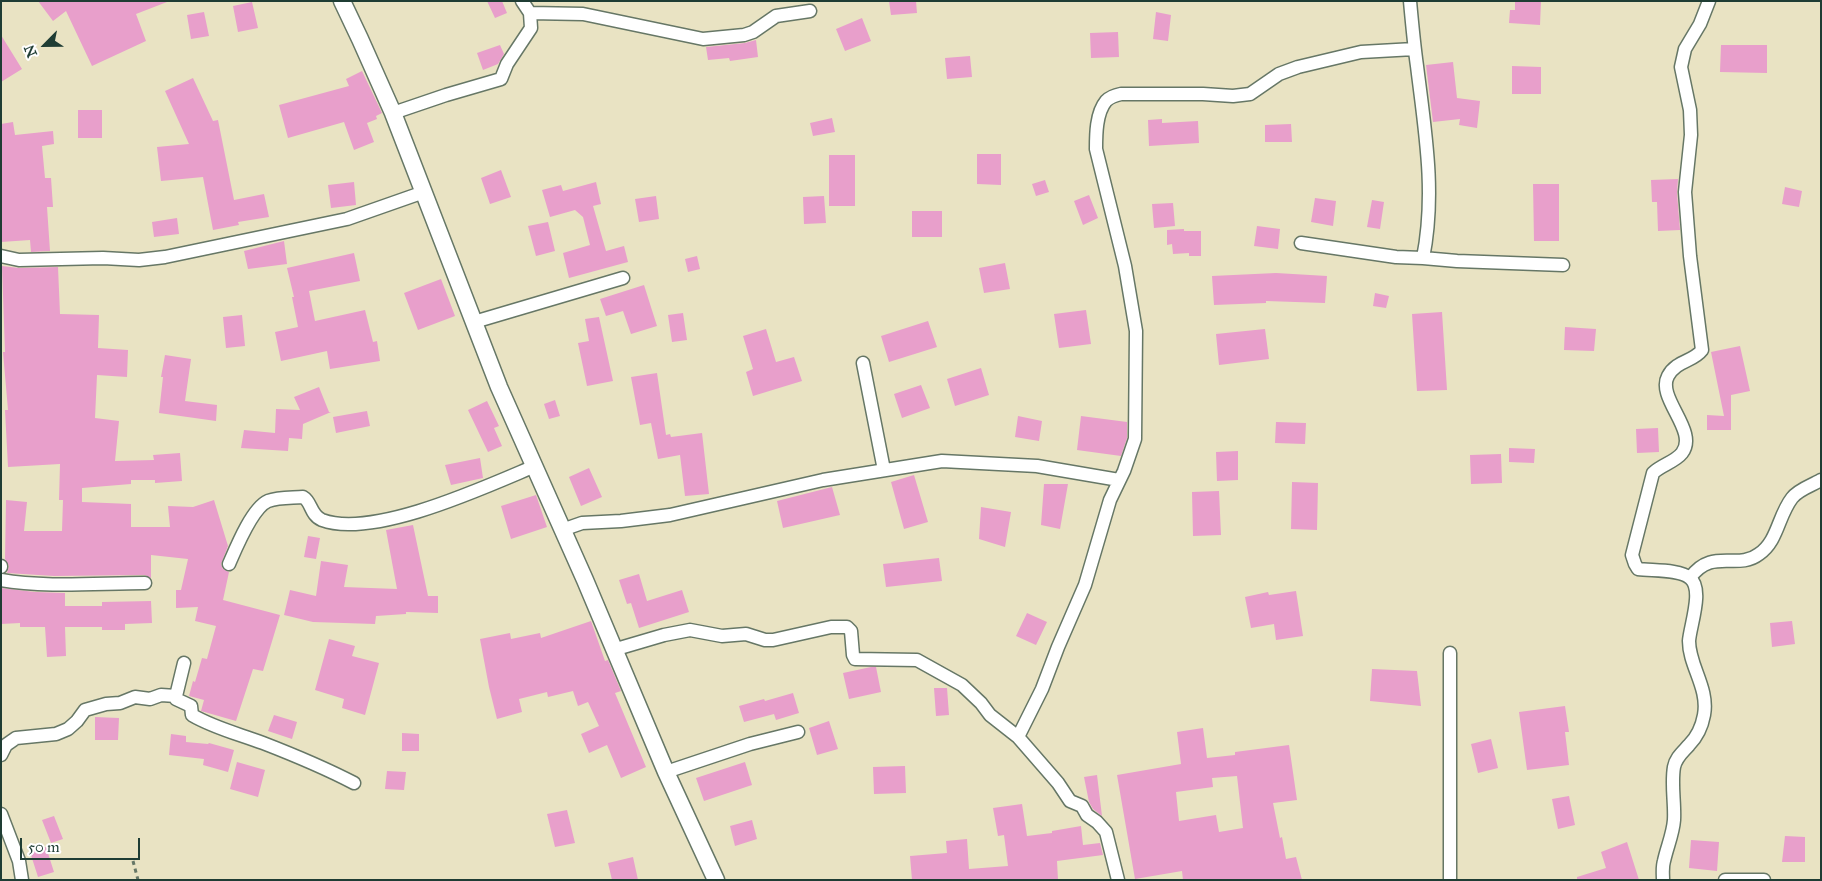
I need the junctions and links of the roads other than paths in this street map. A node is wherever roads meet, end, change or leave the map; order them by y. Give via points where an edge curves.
1 (342, 1) edge
2 (522, 1) edge
3 (1410, 1) edge
4 (1709, 1) edge
5 (810, 11) dead end
6 (530, 13) junction
7 (1414, 49) junction
8 (393, 113) junction
9 (424, 192) junction
10 (1301, 243) dead end
11 (1, 256) edge
12 (1423, 258) junction
13 (1563, 264) dead end
14 (623, 278) dead end
15 (474, 322) junction
16 (863, 363) dead end
17 (535, 466) junction
18 (884, 470) junction
19 (1119, 480) junction
20 (1821, 480) edge
21 (562, 530) junction
22 (229, 564) dead end
23 (1690, 578) junction
24 (1, 580) edge
25 (145, 583) dead end
26 (613, 650) junction
27 (1450, 653) dead end
28 (184, 663) dead end
29 (176, 696) junction
30 (798, 732) dead end
31 (1018, 737) junction
32 (1, 755) edge
33 (666, 772) junction
34 (354, 783) dead end
35 (1, 814) edge
36 (22, 880) edge
37 (716, 880) edge
38 (1118, 880) edge
39 (1450, 880) edge
40 (1663, 880) edge
41 (1725, 880) edge
42 (1764, 880) edge

1 - 8 street
2 - 6 street
3 - 7 street
4 - 23 street via 1685,48 1681,67 1690,110 1685,192 1702,350 1680,363 1667,378 1668,392 1686,437 1685,446 1678,457 1653,473 1632,555 1638,569
5 - 6 street via 776,16 744,35 703,40 583,14
6 - 8 street via 531,28 506,64 501,79
7 - 12 street via 1429,155 1427,238
7 - 19 street via 1360,52 1298,67 1279,74 1250,94 1121,94 1106,101 1096,132 1096,149 1125,266 1137,348 1135,439
8 - 9 street
9 - 11 street via 347,219 165,257 19,260
9 - 15 street
10 - 12 street
12 - 13 street
14 - 15 street
15 - 17 street
16 - 18 street
17 - 21 street
17 - 22 street via 449,501 407,514 358,523 332,523 319,519 304,497 278,498 262,504
18 - 19 street via 942,461 994,462
18 - 21 street via 823,480 670,515 582,523
19 - 31 street via 1083,592
20 - 23 street via 1801,490 1791,500 1776,533 1761,553 1747,559 1706,563
21 - 26 street
23 - 40 street via 1694,583 1696,602 1689,647 1705,698 1704,714 1699,730 1679,755 1674,767 1674,821 1663,863
24 - 25 street via 16,583
26 - 31 street via 690,630 722,636 746,634 773,640 832,627 847,627 851,631 855,659 920,661 962,685 990,715
26 - 33 street
27 - 39 street
28 - 29 street
29 - 32 street via 135,697 85,710 68,729 56,734 16,738 6,745
29 - 34 street via 191,706 192,715 207,724 330,770
30 - 33 street
31 - 38 street via 1070,801 1082,806 1106,832
33 - 37 street
35 - 36 street via 19,862
41 - 42 street

